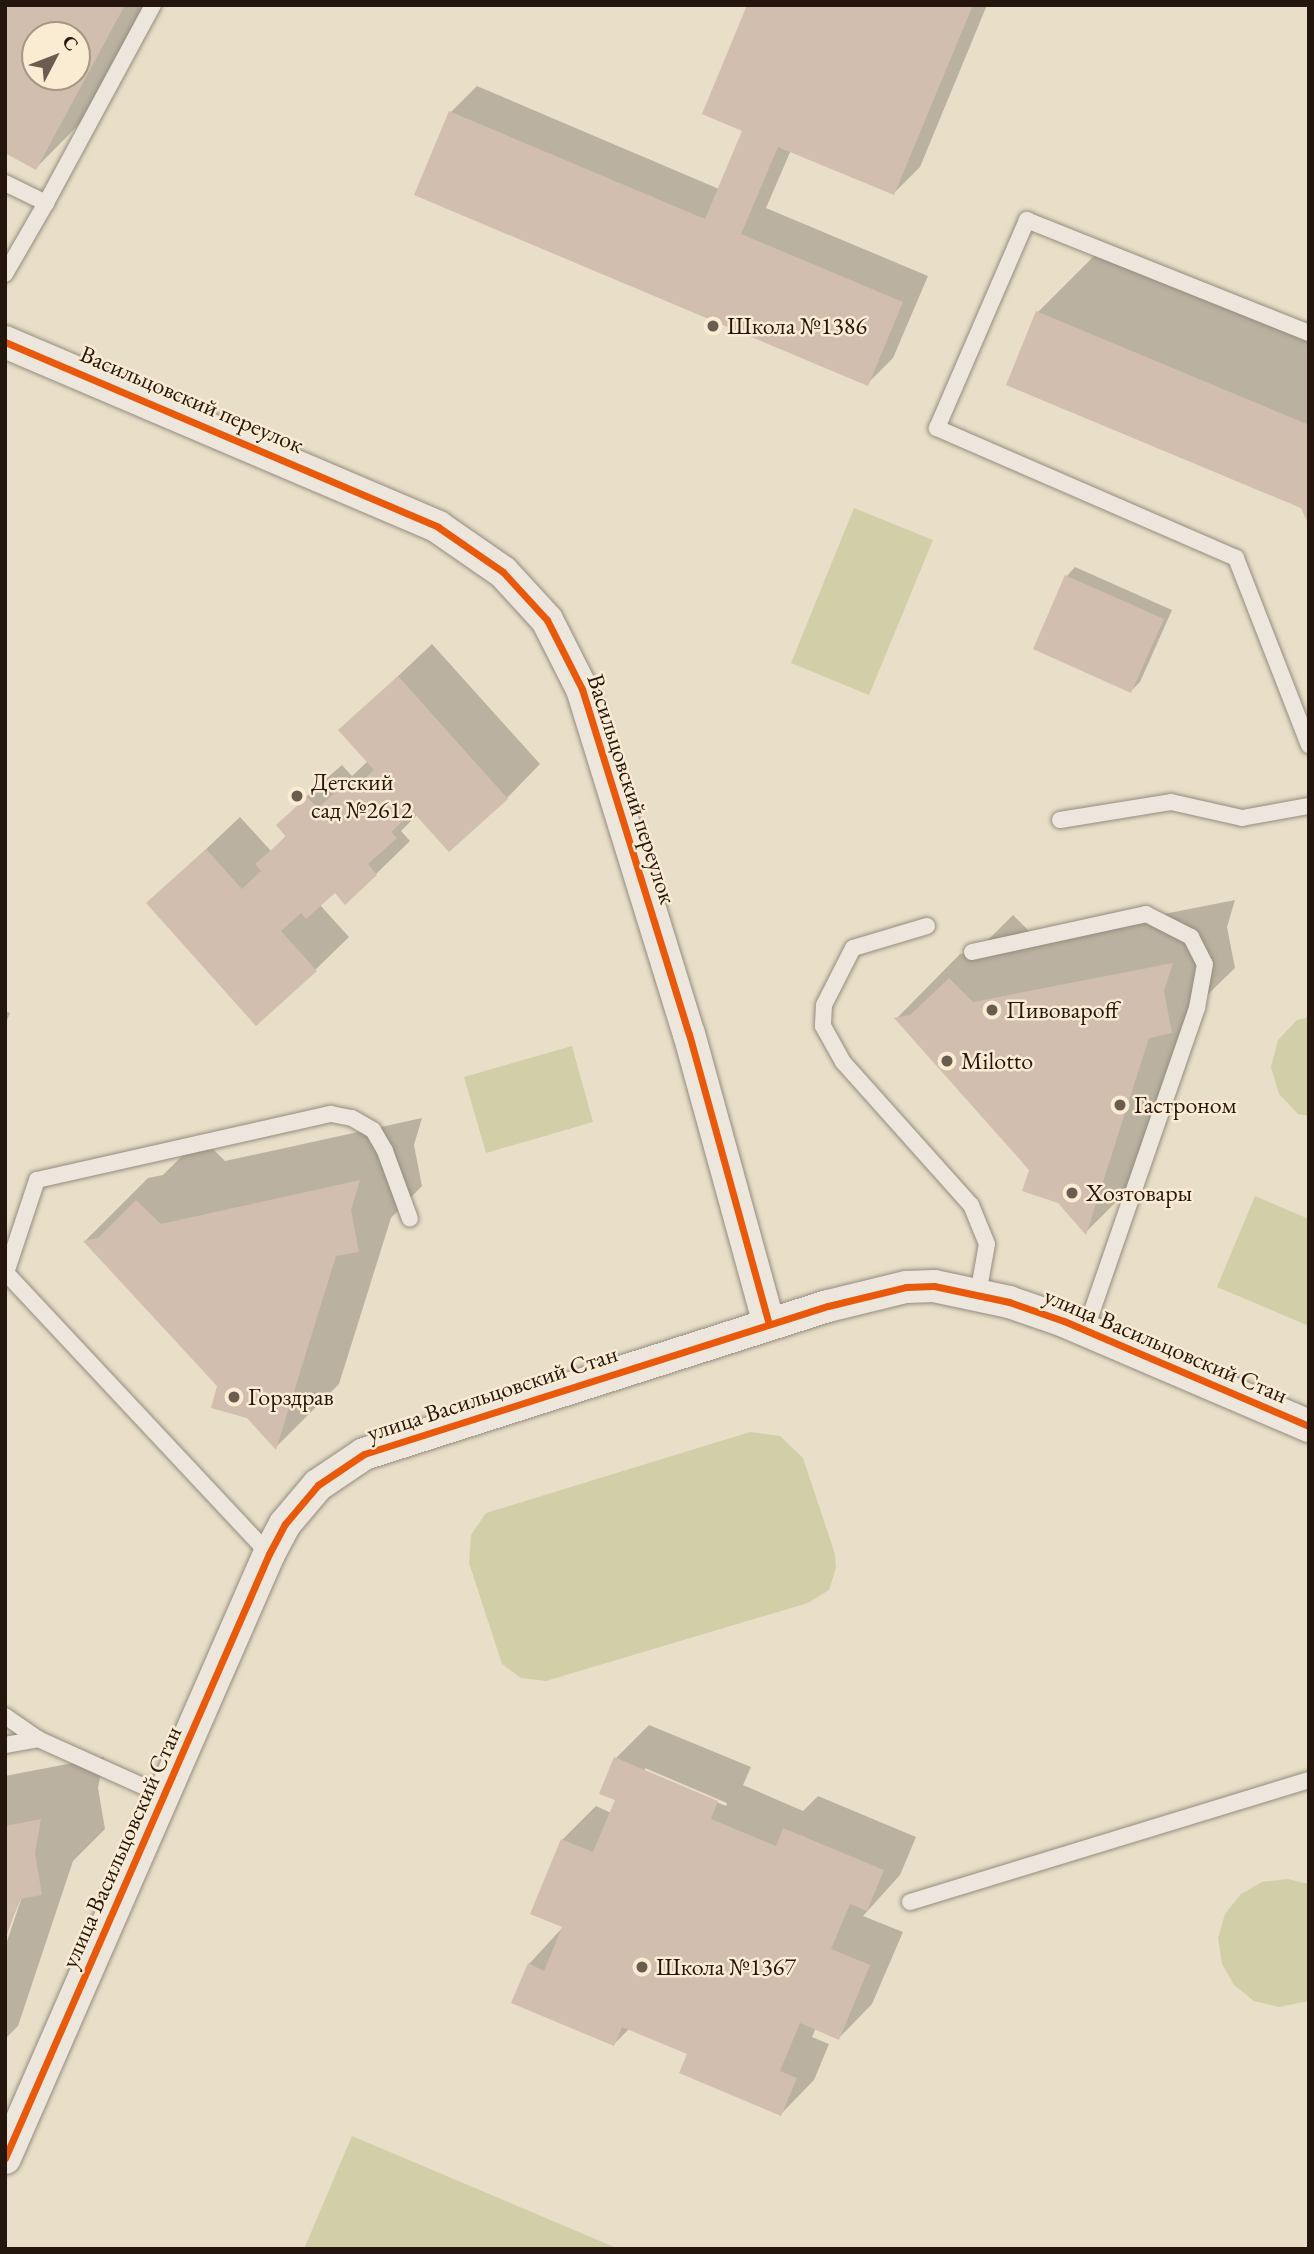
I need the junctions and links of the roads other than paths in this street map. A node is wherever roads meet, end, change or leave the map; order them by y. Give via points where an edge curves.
1 (153, 5) edge
2 (5, 183) edge
3 (46, 203) junction
4 (5, 274) edge
5 (1309, 332) edge
6 (5, 342) edge
7 (1309, 745) edge
8 (1309, 806) edge
9 (1060, 820) dead end
10 (927, 926) dead end
11 (972, 952) dead end
12 (410, 1219) dead end
13 (978, 1293) junction
14 (769, 1324) junction
15 (1085, 1331) junction
16 (1309, 1426) edge
17 (269, 1554) junction
18 (5, 1716) edge
19 (38, 1739) junction
20 (5, 1745) edge
21 (1309, 1780) edge
22 (165, 1796) junction
23 (911, 1902) dead end
24 (5, 2158) edge

1 - 3 lane
2 - 3 lane
3 - 4 lane
5 - 7 lane via 1027,220 937,428 1236,558
6 - 14 street, Васильцовский переулок via 438,527 503,572 547,620 582,689 689,1034
8 - 9 lane via 1242,818 1171,802
10 - 13 lane via 853,948 824,1005 823,1026 843,1062 948,1174 977,1214 987,1244
11 - 15 lane via 1146,914 1191,937 1205,964 1198,1007
12 - 17 lane via 386,1151 373,1130 352,1118 331,1114 37,1180 6,1273
13 - 14 street, улица Васильцовский Стан via 906,1287
13 - 15 street, улица Васильцовский Стан
14 - 17 street, улица Васильцовский Стан via 364,1454 309,1494
15 - 16 street, улица Васильцовский Стан
17 - 22 street, улица Васильцовский Стан
18 - 19 lane
19 - 20 lane
19 - 22 lane
21 - 23 lane
22 - 24 street, улица Васильцовский Стан

